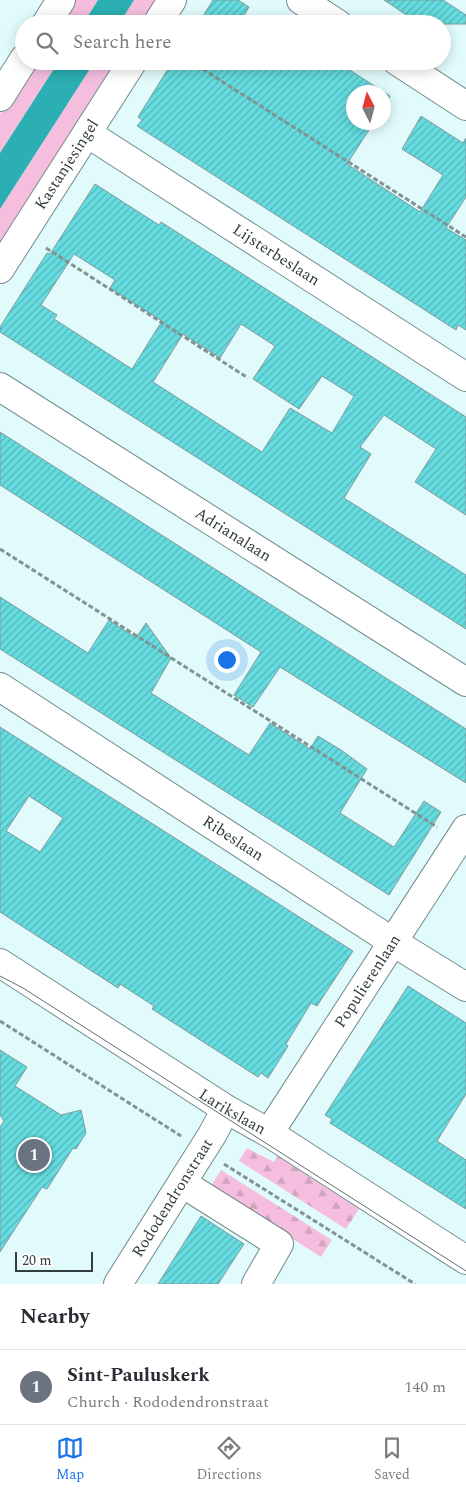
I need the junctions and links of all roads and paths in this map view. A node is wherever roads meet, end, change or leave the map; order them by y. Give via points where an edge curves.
1 (61, 0) edge
2 (172, 0) edge
3 (301, 0) edge
4 (52, 15) edge
5 (162, 15) edge
6 (324, 15) edge
7 (16, 70) edge
8 (127, 70) edge
9 (204, 70) edge
10 (411, 70) edge
11 (2, 88) edge
12 (466, 106) edge
13 (87, 134) junction
14 (466, 237) edge
15 (41, 245) dead end
16 (0, 269) edge
17 (466, 377) edge
18 (248, 378) dead end
19 (0, 387) edge
20 (0, 549) edge
21 (466, 682) edge
22 (0, 688) edge
23 (462, 835) edge
24 (394, 942) junction
25 (0, 963) edge
26 (466, 987) edge
27 (226, 1109) junction
28 (269, 1133) junction
29 (182, 1182) junction
30 (466, 1260) edge
31 (118, 1284) edge
32 (256, 1284) edge

1 - 4 street
2 - 5 street
3 - 6 street
7 - 11 street
8 - 13 street, Kastanjesingel
9 - 14 path
10 - 12 street
13 - 16 street, Kastanjesingel
13 - 17 street, Lijsterbeslaan
15 - 18 path
19 - 21 street, Adrianalaan
20 - 23 path
22 - 24 street, Ribeslaan
23 - 24 street, Populierenlaan
24 - 26 street, Ribeslaan
24 - 28 street, Populierenlaan
25 - 27 street, Larikslaan
27 - 28 street, Larikslaan
27 - 29 street, Rododendronstraat
28 - 30 street, Larikslaan
29 - 31 street, Rododendronstraat
29 - 32 street via 279,1244

